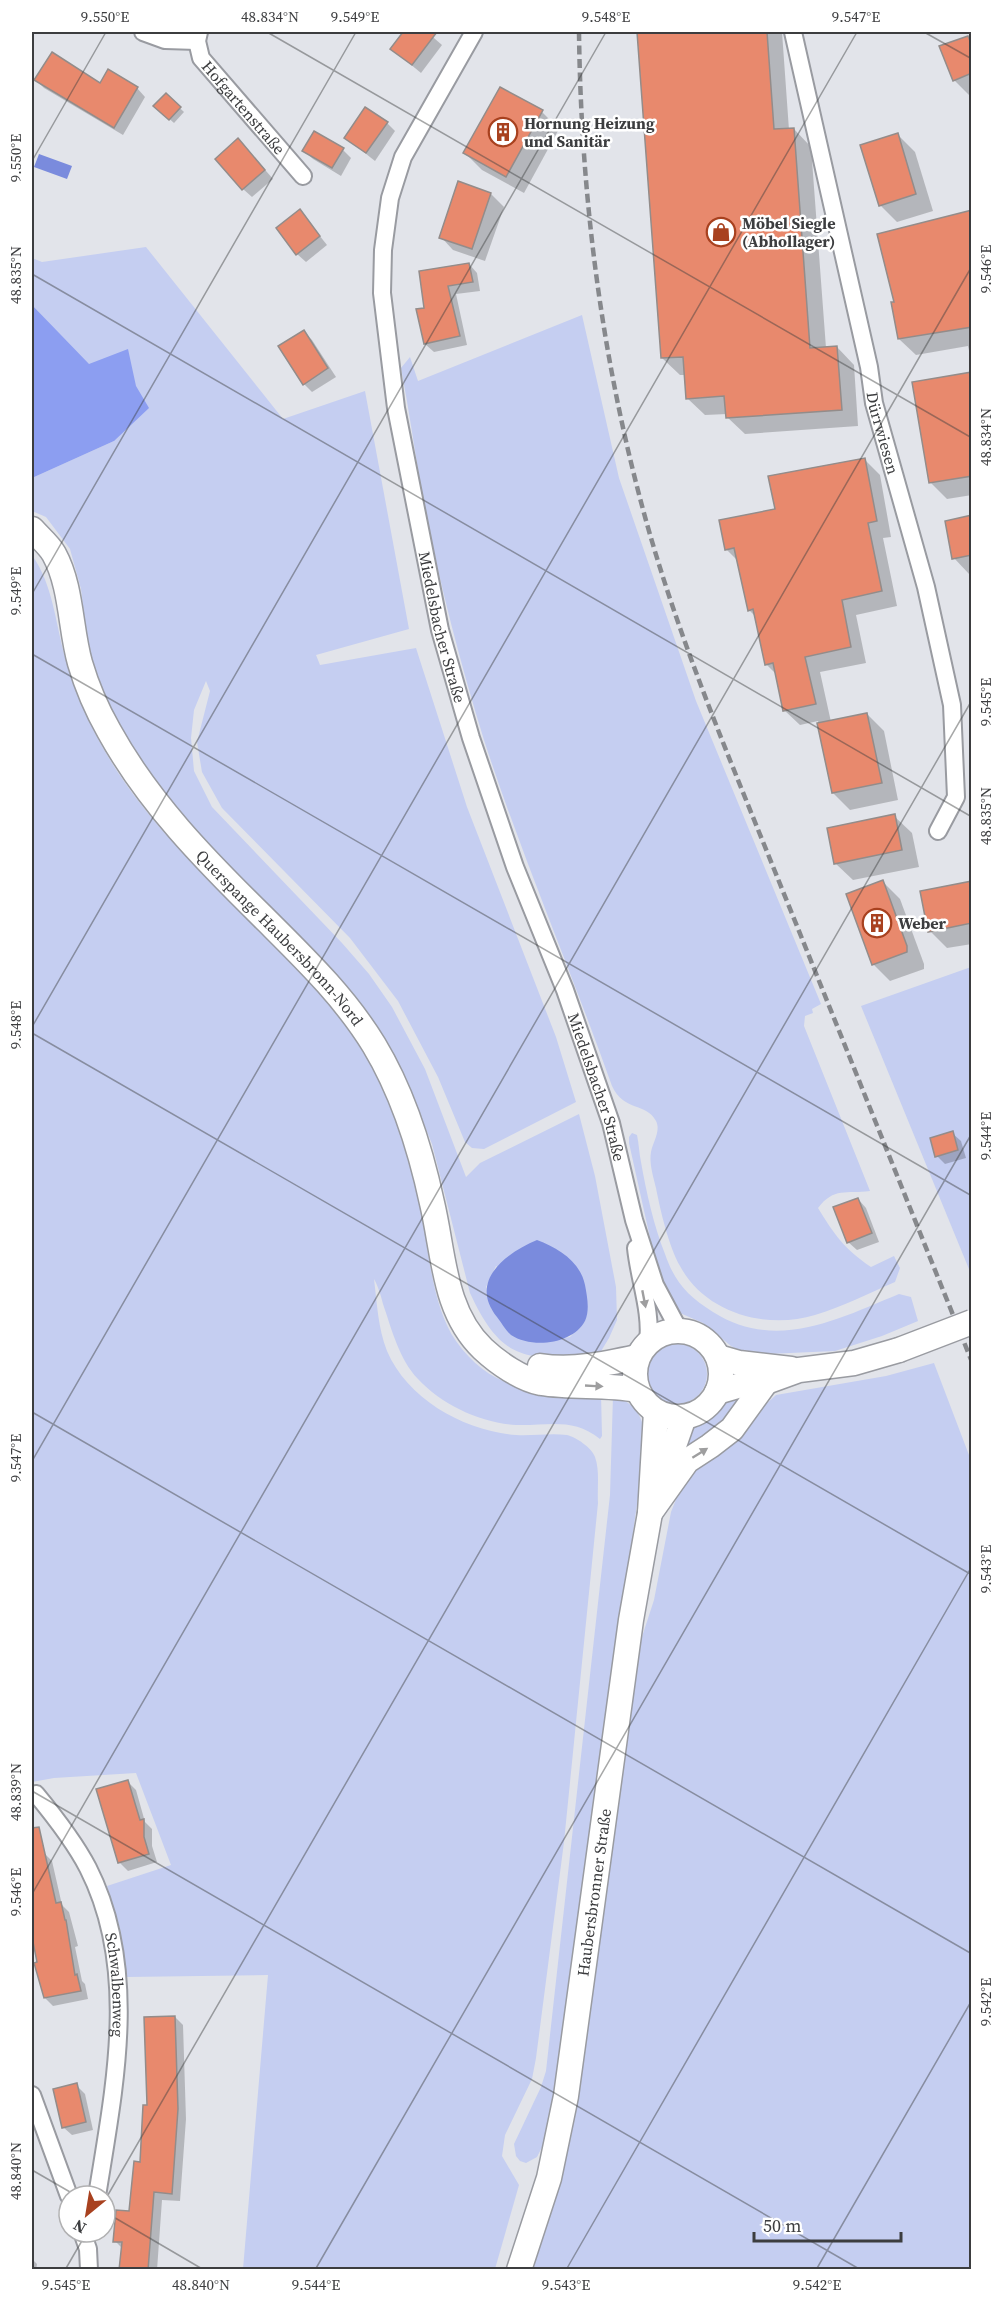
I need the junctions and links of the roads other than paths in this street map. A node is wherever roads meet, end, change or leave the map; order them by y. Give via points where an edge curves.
1 (143, 32) edge
2 (474, 32) edge
3 (793, 32) edge
4 (198, 36) edge
5 (303, 176) dead end
6 (32, 529) edge
7 (938, 831) dead end
8 (634, 1220) junction
9 (972, 1322) edge
10 (679, 1330) junction
11 (642, 1349) junction
12 (718, 1357) junction
13 (499, 1361) junction
14 (800, 1370) junction
15 (766, 1382) junction
16 (637, 1390) junction
17 (717, 1392) junction
18 (656, 1412) junction
19 (684, 1417) junction
20 (650, 1513) junction
21 (36, 1794) dead end
22 (32, 2096) edge
23 (65, 2184) edge
24 (99, 2184) edge
25 (90, 2244) edge
26 (89, 2270) edge
27 (519, 2270) edge

1 - 4 street via 165,40
2 - 8 street, Miedelsbacher Straße via 403,157 390,198 382,293 396,408 440,630 471,738 611,1122
3 - 7 street, Dürrwiesen via 874,403 926,587 952,705 956,797
4 - 5 street, Hofgartenstraße via 201,57
6 - 13 main road, Querspange Haubersbronn-Nord via 53,551 62,571 83,672 100,714 131,768 215,870 344,1002 373,1044 416,1137 453,1300 470,1333 483,1350
8 - 10 street via 655,1285
8 -> 11 street via 638,1271 650,1328
9 - 14 main road, bridge via 854,1363
10 - 11 main road via 667,1331
10 - 12 main road via 702,1338
11 - 13 main road via 604,1364 572,1368
11 - 16 main road via 634,1374
12 - 14 main road
12 - 17 main road via 721,1380
13 -> 16 main road, Querspange Haubersbronn-Nord via 540,1383
14 - 15 main road
15 - 17 main road
20 -> 15 main road via 687,1461 732,1428
16 - 18 main road
17 - 19 main road via 709,1404
18 - 19 main road
18 - 20 main road
19 - 20 main road
20 - 27 main road, Haubersbronner Straße via 631,1620 566,2096 549,2178
21 - 24 street, Schwalbenweg via 59,1821 88,1869 104,1907 116,1953 118,2027
22 - 23 street
25 - 26 street

